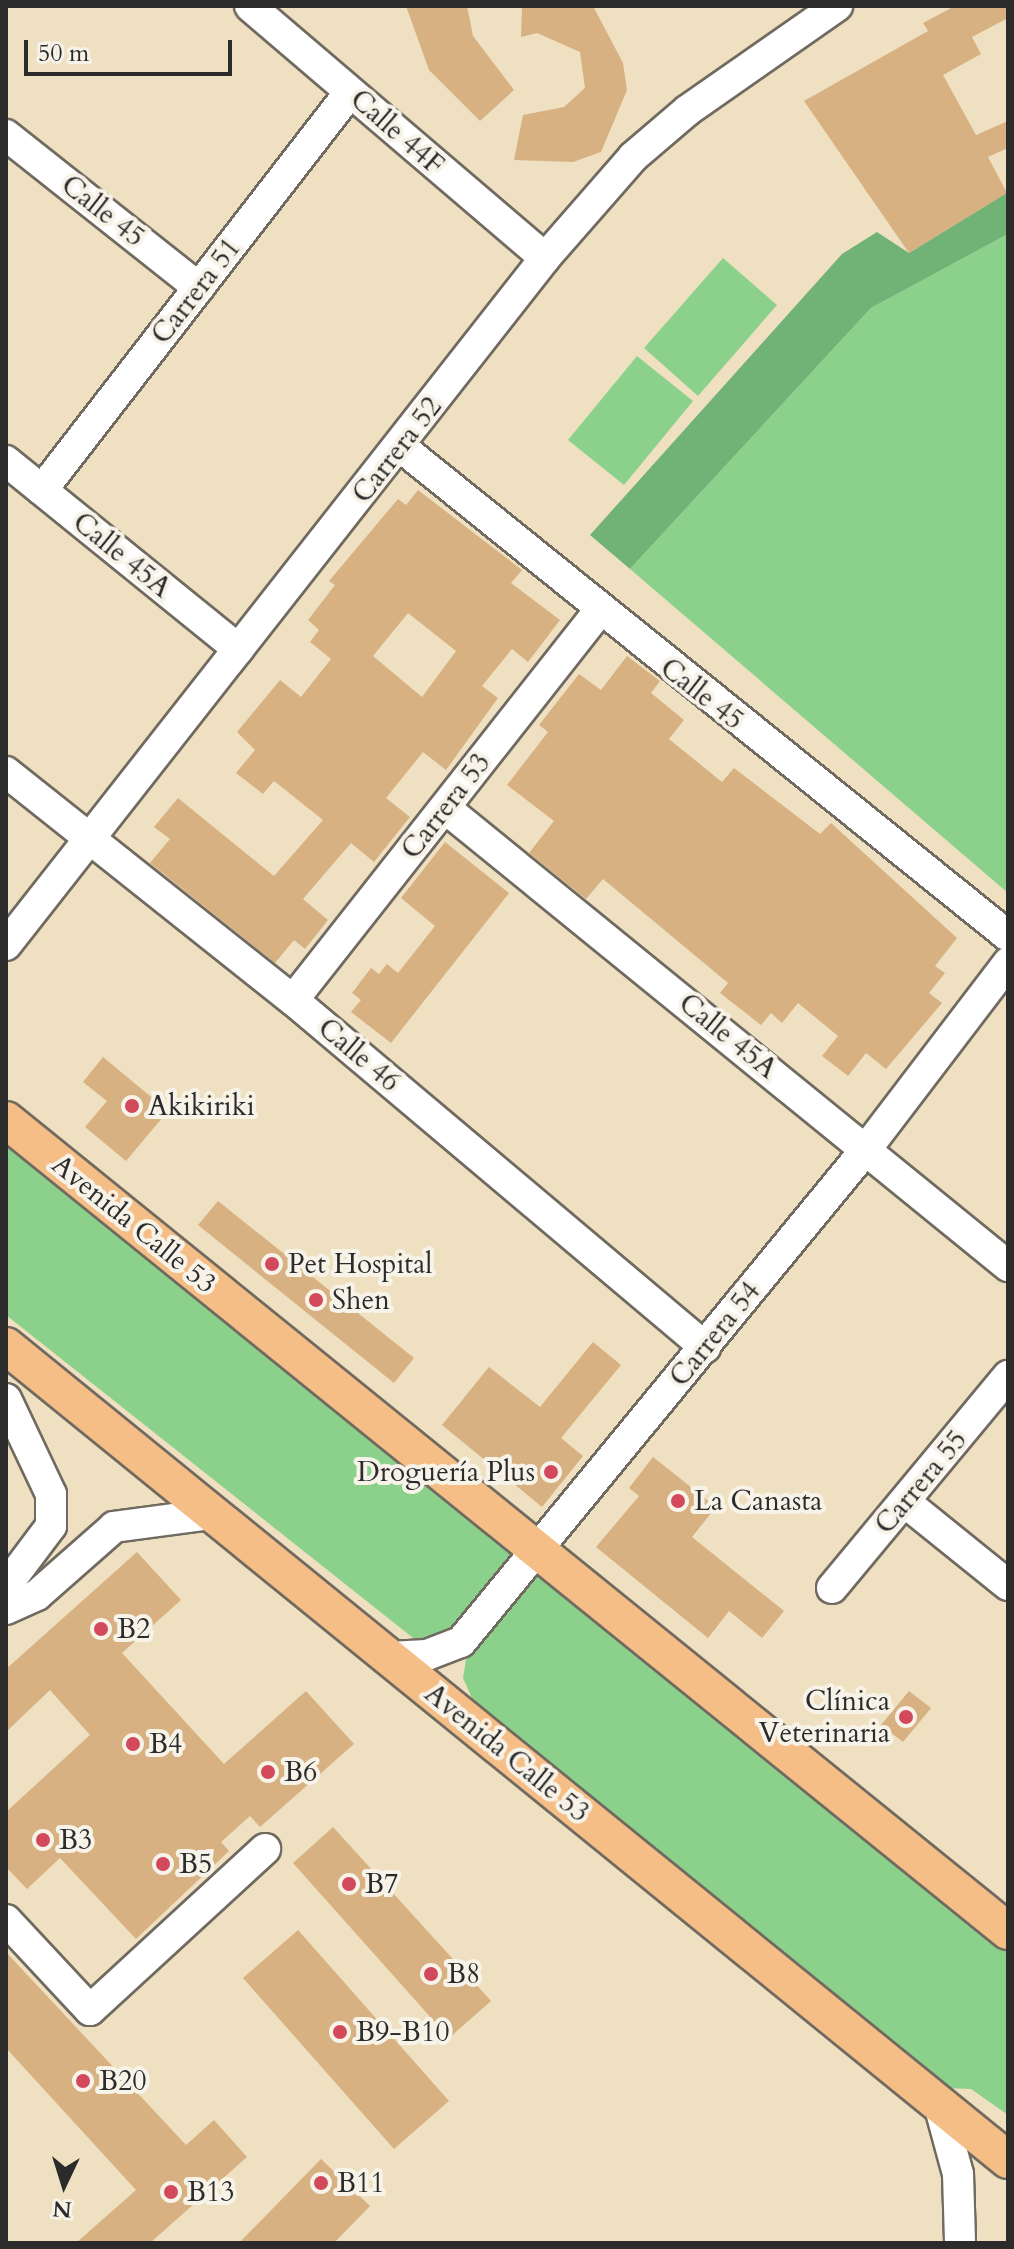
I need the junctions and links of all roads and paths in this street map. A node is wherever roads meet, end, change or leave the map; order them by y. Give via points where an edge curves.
1 (250, 6) edge
2 (837, 6) edge
3 (350, 92) junction
4 (6, 135) edge
5 (545, 258) junction
6 (199, 288) junction
7 (401, 447) junction
8 (6, 461) edge
9 (42, 490) junction
10 (598, 612) junction
11 (238, 649) junction
12 (6, 772) edge
13 (445, 808) junction
14 (88, 838) junction
15 (1008, 936) edge
16 (6, 945) edge
17 (1008, 963) edge
18 (293, 1000) junction
19 (6, 1120) edge
20 (867, 1148) junction
21 (1008, 1266) edge
22 (6, 1346) edge
23 (705, 1347) junction
24 (1008, 1376) edge
25 (6, 1399) edge
26 (905, 1502) junction
27 (212, 1514) junction
28 (537, 1550) junction
29 (1008, 1585) edge
30 (6, 1586) edge
31 (832, 1588) dead end
32 (6, 1609) edge
33 (389, 1657) junction
34 (265, 1849) dead end
35 (6, 1920) edge
36 (1008, 1931) edge
37 (939, 2104) junction
38 (1008, 2160) edge
39 (960, 2243) edge

1 - 3 street, Calle 44F
2 - 5 street, Carrera 52 via 688,110 633,157
3 - 5 street, Calle 44F
3 - 6 street, Carrera 51
4 - 6 street, Calle 45
5 - 7 street, Carrera 52
6 - 9 street, Carrera 51
7 - 10 street, Calle 45
7 - 11 street, Carrera 52
8 - 9 street, Calle 45A
9 - 11 street, Calle 45A
10 - 13 street, Carrera 53
10 - 15 street, Calle 45
11 - 14 street, Carrera 52
12 - 14 street, Calle 46
13 - 18 street, Carrera 53
13 - 20 street, Calle 45A
14 - 16 street, Carrera 52
14 - 18 street, Calle 46
17 - 20 street, Carrera 54
18 - 23 street, Calle 46
19 - 28 main road, Avenida Calle 53
20 - 21 street, Calle 45A
20 - 23 street, Carrera 54
22 - 27 main road, Avenida Calle 53
23 - 28 street, Carrera 54
24 - 26 street, Carrera 55
25 - 30 street via 51,1494 51,1526
26 - 29 street
26 - 31 street, Carrera 55
27 - 32 street via 114,1527 37,1595
27 - 33 main road, Avenida Calle 53
28 - 33 street, Carrera 54 via 461,1642 427,1655
28 - 36 main road, Avenida Calle 53
33 - 37 main road, Avenida Calle 53
34 - 35 street via 90,2010
37 - 38 main road, Avenida Calle 53
37 - 39 street via 958,2174

